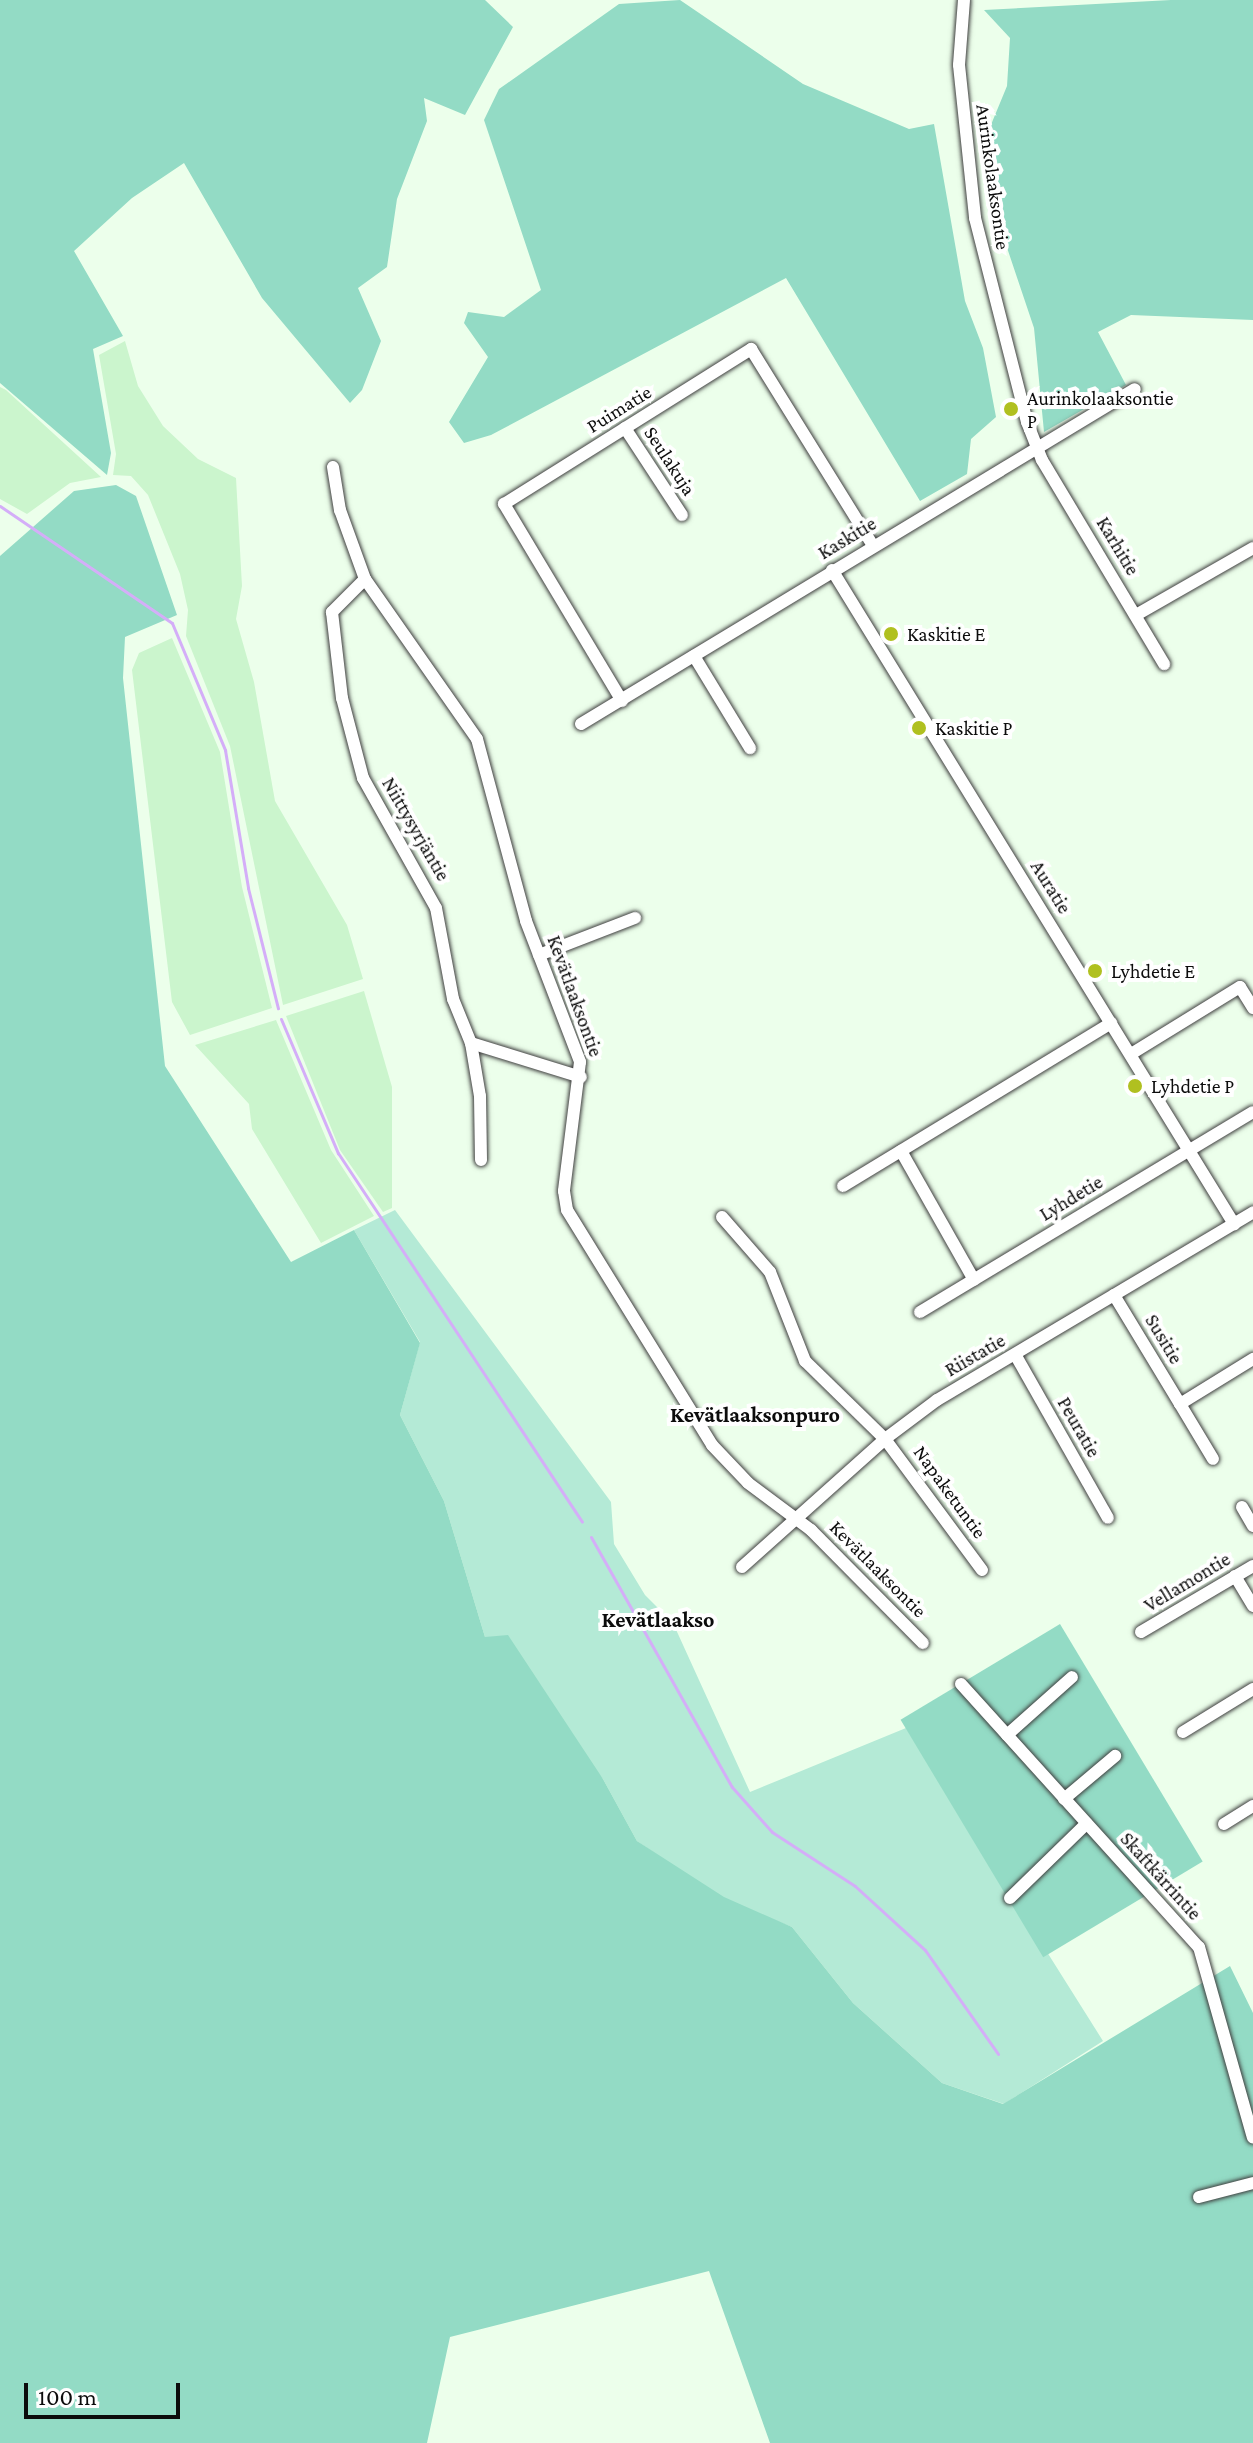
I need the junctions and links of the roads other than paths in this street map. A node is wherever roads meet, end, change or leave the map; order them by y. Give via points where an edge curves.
1 (964, 0) edge
2 (1135, 389) dead end
3 (625, 428) junction
4 (1036, 448) junction
5 (333, 467) dead end
6 (682, 515) dead end
7 (873, 546) junction
8 (1253, 548) edge
9 (832, 570) junction
10 (365, 579) junction
11 (1136, 615) junction
12 (694, 656) junction
13 (1164, 664) dead end
14 (622, 701) junction
15 (581, 724) dead end
16 (750, 748) dead end
17 (635, 918) dead end
18 (539, 955) junction
19 (1253, 1008) edge
20 (1111, 1023) junction
21 (471, 1043) junction
22 (1131, 1054) junction
23 (581, 1077) junction
24 (1253, 1112) edge
25 (901, 1151) junction
26 (1189, 1151) junction
27 (481, 1160) dead end
28 (843, 1186) dead end
29 (1253, 1212) edge
30 (722, 1217) dead end
31 (1234, 1224) junction
32 (974, 1280) junction
33 (1114, 1295) junction
34 (920, 1312) dead end
35 (1016, 1356) junction
36 (1253, 1359) edge
37 (1180, 1404) junction
38 (885, 1439) junction
39 (1213, 1459) dead end
40 (1242, 1507) dead end
41 (1108, 1518) dead end
42 (794, 1521) junction
43 (1253, 1526) edge
44 (1253, 1566) edge
45 (742, 1567) dead end
46 (982, 1570) dead end
47 (1235, 1576) junction
48 (1253, 1606) edge
49 (1141, 1632) dead end
50 (923, 1643) dead end
51 (1072, 1677) dead end
52 (961, 1684) dead end
53 (1253, 1689) edge
54 (1183, 1732) dead end
55 (1007, 1735) junction
56 (1115, 1756) dead end
57 (1064, 1799) junction
58 (1253, 1806) edge
59 (1087, 1823) junction
60 (1224, 1824) dead end
61 (1010, 1898) dead end
62 (1253, 2138) edge
63 (1253, 2183) edge
64 (1199, 2197) dead end

1 - 4 street, Aurinkolaaksontie via 960,78 975,218
2 - 4 street, Kaskitie
3 - 6 street, Seulakuja
3 - 7 street, Puimatie via 751,349
3 - 14 street, Puimatie via 504,504
4 - 7 street, Kaskitie
4 - 11 street, Karhitie
5 - 10 street, Kevätlaaksontie via 340,510
7 - 9 street, Kaskitie
8 - 11 street
9 - 12 street, Kaskitie
9 - 20 street, Auratie
10 - 18 street, Kevätlaaksontie via 477,739
10 - 21 street, Niittysyrjäntie via 332,612 351,738 383,818 430,889 453,999
11 - 13 street, Karhitie
12 - 14 street, Kaskitie
12 - 16 street
14 - 15 street, Kaskitie
17 - 18 street
18 - 23 street, Kevätlaaksontie via 571,1033
19 - 22 street via 1240,987
20 - 22 street, Auratie
20 - 25 street
21 - 23 street
21 - 27 street, Niittysyrjäntie via 480,1096
22 - 26 street, Auratie
23 - 42 street, Kevätlaaksontie via 565,1180 567,1210 712,1445
24 - 26 street, Lyhdetie
25 - 28 street
25 - 32 street
26 - 31 street, Auratie
26 - 32 street, Lyhdetie
29 - 31 street, Riistatie
30 - 38 street, Napaketuntie via 770,1272 805,1361
31 - 33 street, Riistatie
32 - 34 street, Lyhdetie
33 - 35 street, Riistatie
33 - 37 street, Susitie
35 - 38 street, Riistatie via 937,1400
35 - 41 street, Peuratie
36 - 37 street
37 - 39 street, Susitie
38 - 42 street, Riistatie
38 - 46 street, Napaketuntie
40 - 43 street
42 - 45 street, Riistatie
42 - 50 street, Kevätlaaksontie via 811,1530
44 - 47 street, Vellamontie
47 - 48 street
47 - 49 street, Vellamontie
51 - 55 street
52 - 55 street, Skaftkärrintie
53 - 54 street
55 - 57 street, Skaftkärrintie
56 - 57 street
57 - 59 street, Skaftkärrintie
58 - 60 street
59 - 61 street
59 - 62 street, Skaftkärrintie via 1199,1947
63 - 64 street

